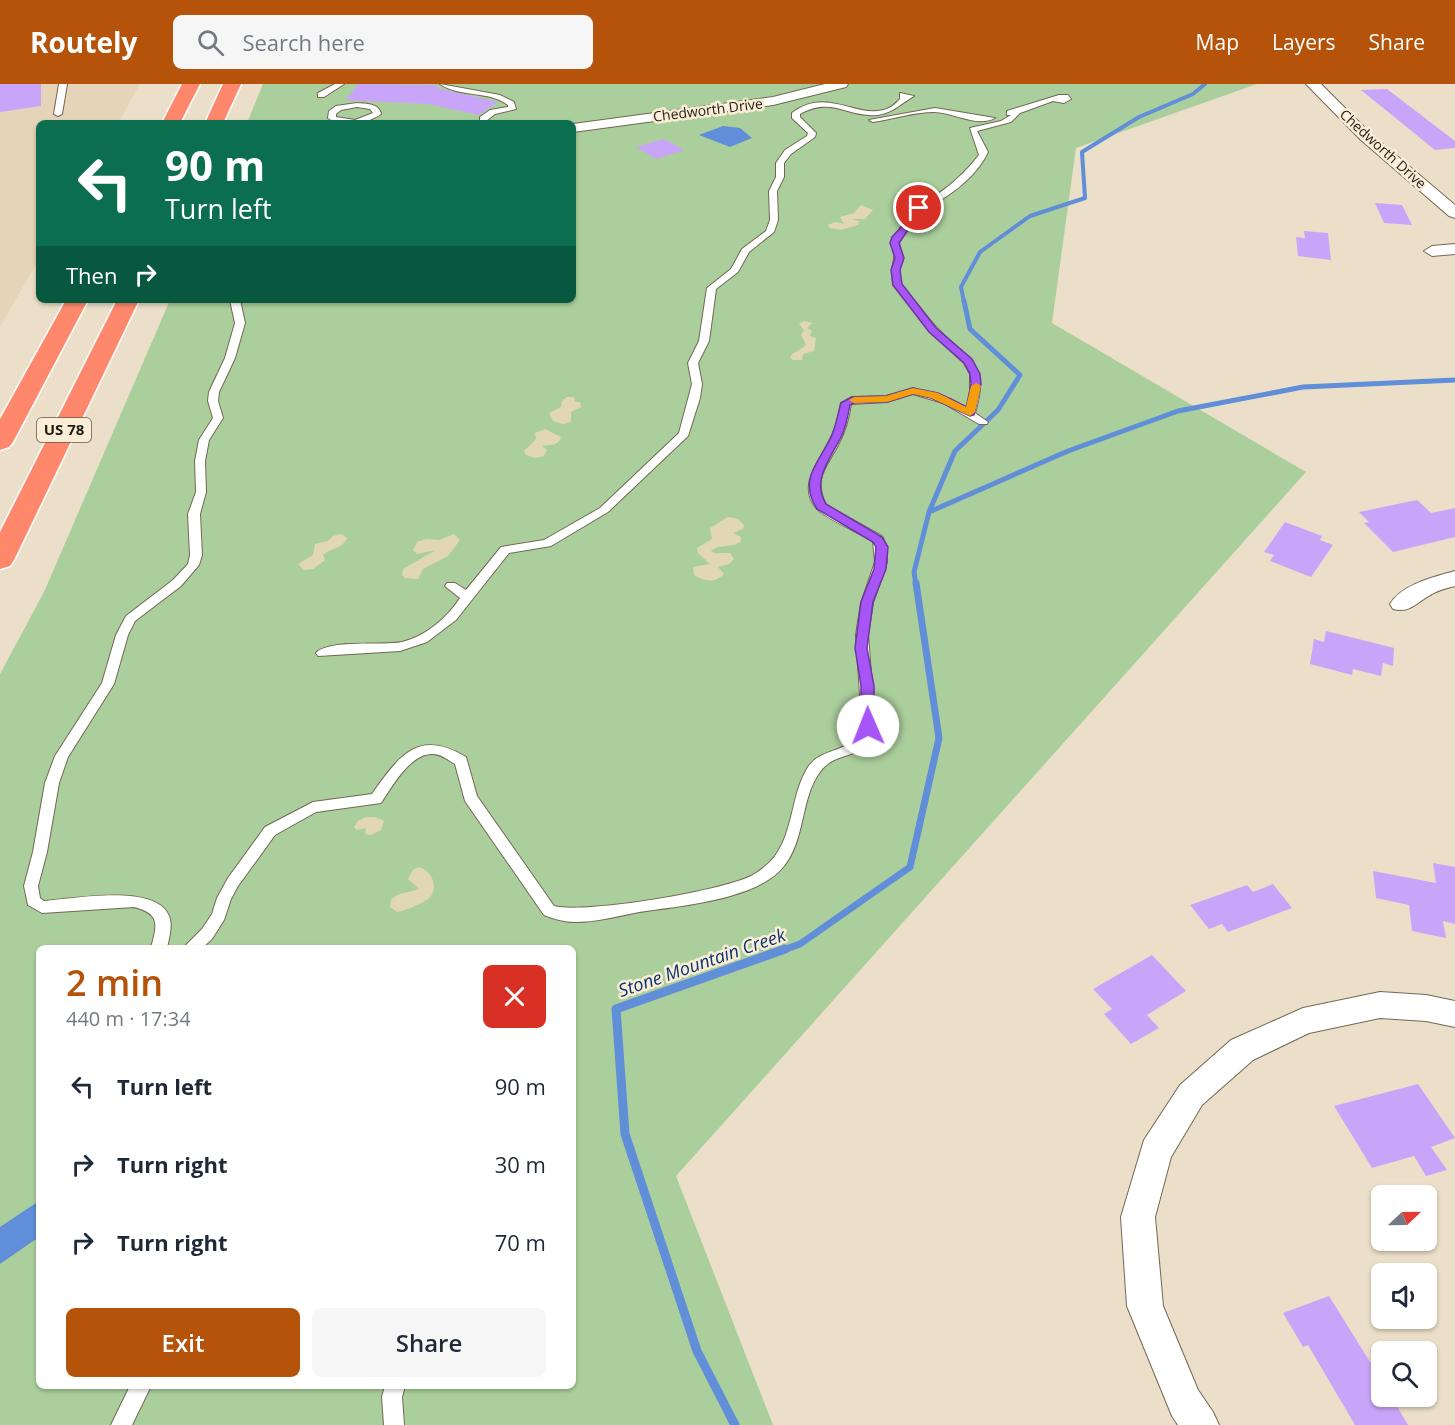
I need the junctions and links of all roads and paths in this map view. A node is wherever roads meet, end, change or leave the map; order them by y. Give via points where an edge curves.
1 (63, 84) edge
2 (191, 84) edge
3 (232, 84) edge
4 (340, 84) edge
5 (444, 84) edge
6 (841, 84) edge
7 (1313, 84) edge
8 (321, 95) dead end
9 (907, 96) dead end
10 (1061, 99) dead end
11 (883, 109) junction
12 (1017, 112) junction
13 (58, 114) dead end
14 (899, 116) junction
15 (483, 119) dead end
16 (173, 120) edge
17 (215, 120) edge
18 (336, 120) edge
19 (366, 120) edge
20 (873, 120) dead end
21 (576, 128) edge
22 (1455, 213) edge
23 (1455, 249) edge
24 (1432, 251) dead end
25 (75, 303) edge
26 (127, 303) edge
27 (236, 303) edge
28 (970, 412) junction
29 (983, 422) dead end
30 (0, 442) edge
31 (0, 560) edge
32 (1455, 578) edge
33 (451, 586) dead end
34 (467, 597) junction
35 (1401, 604) dead end
36 (322, 653) dead end
37 (160, 945) edge
38 (194, 945) edge
39 (1455, 1014) edge
40 (139, 1389) edge
41 (394, 1389) edge
42 (121, 1425) edge
43 (394, 1425) edge
44 (1200, 1425) edge

1 - 13 lane
2 - 16 highway
3 - 17 highway
4 - 8 lane
5 - 15 lane via 511,104 512,109 493,112
6 - 21 street, Chedworth Drive via 773,101
7 - 22 street, Chedworth Drive via 1366,137
9 - 11 lane via 903,95 904,100 895,107
10 - 12 lane via 1065,100 1064,98 1057,99 1060,102 1067,100 1067,99 1062,97 1058,97
11 - 14 lane
11 - 34 lane via 859,107 824,96 805,104 796,113 811,137 788,152 780,163 770,232 745,251 735,270 712,288 704,340 693,363 697,384 684,434 594,516 547,543 505,550
12 - 14 lane via 986,118 935,110
12 - 28 lane via 1007,122 980,125 973,130 983,155 942,197 915,211 895,243 899,253 897,285 933,330 968,361 975,374
14 - 20 lane
18 - 19 lane via 332,113 339,108 357,105 377,111
23 - 24 street
25 - 30 highway, US 78
26 - 31 highway, US 78
27 - 37 lane via 240,323 214,392 218,418 204,440 200,461 201,492 194,514 193,565 177,584 139,610 126,625 108,684 55,772 31,886 33,902 42,907 134,901 148,904 159,910 165,921
28 - 29 lane
28 - 38 lane via 934,395 913,391 887,399 846,403 837,435 819,465 816,486 821,507 878,539 882,547 880,569 867,602 861,648 868,726 859,744 814,768 790,844 769,872 754,881 724,889 592,915 563,916 549,911 470,797 461,762 435,749 423,751 399,766 376,800 314,807 270,831 233,882 219,916
32 - 35 street via 1423,589
33 - 34 lane
34 - 36 lane via 439,630 411,645
39 - 44 street via 1380,1005 1303,1020 1242,1050 1185,1104 1156,1151 1138,1217 1145,1306 1185,1403
40 - 42 lane
41 - 43 lane

